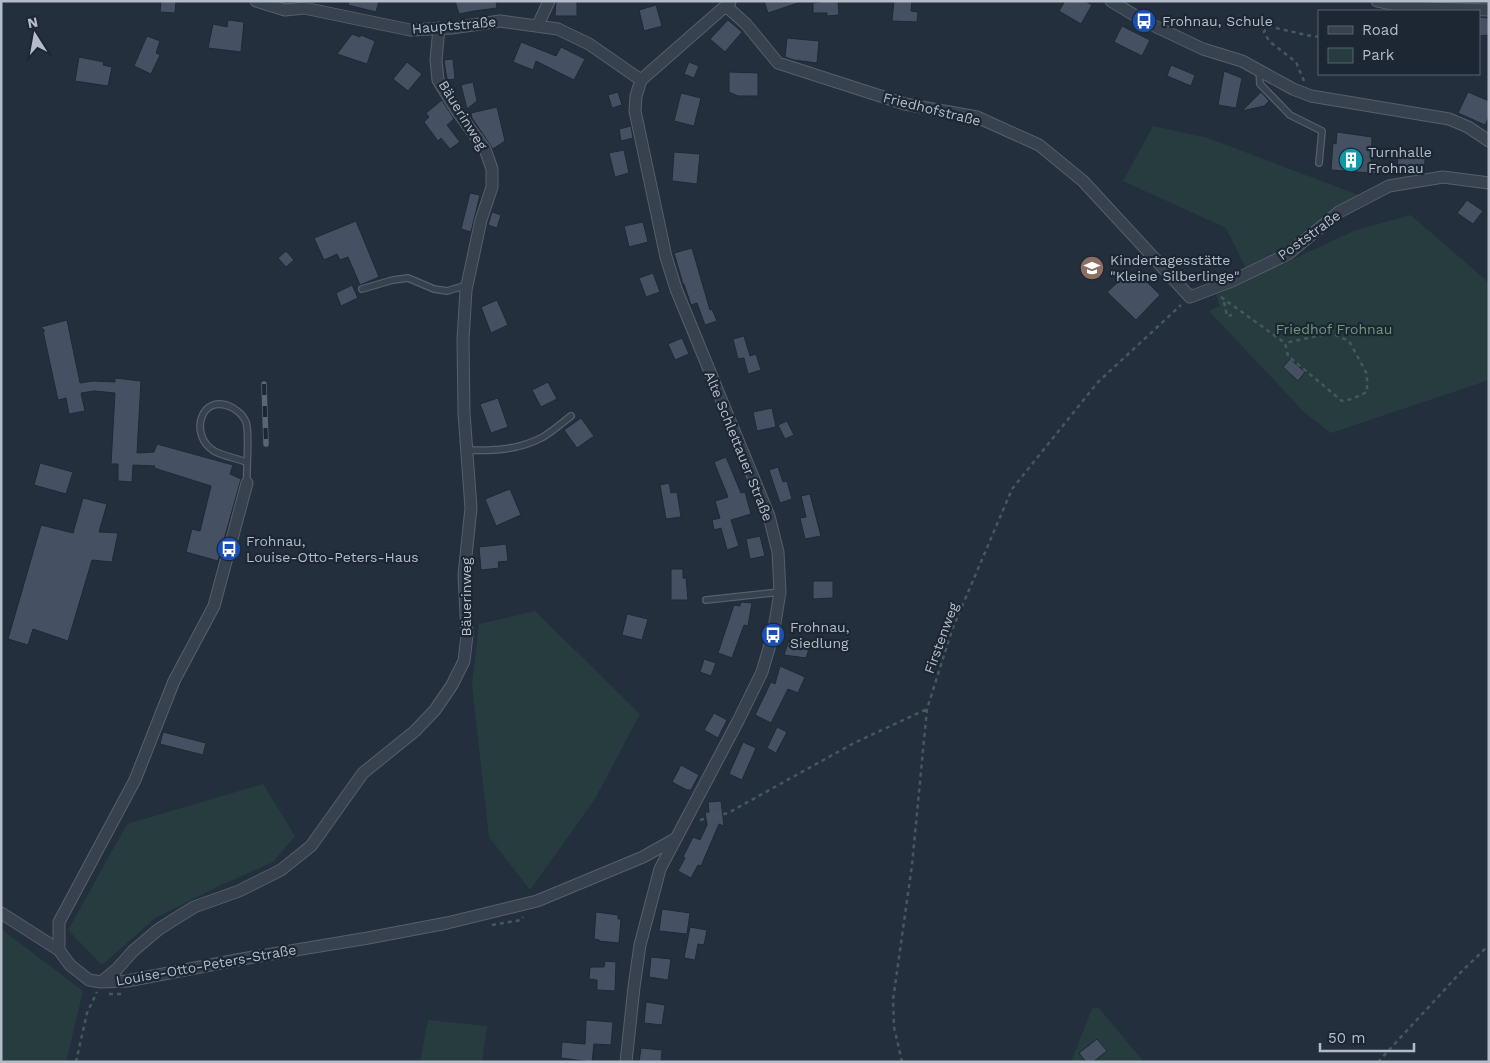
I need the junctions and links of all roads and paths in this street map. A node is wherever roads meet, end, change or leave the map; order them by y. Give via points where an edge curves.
1 (256, 1) edge
2 (548, 1) edge
3 (1111, 1) edge
4 (1377, 1) edge
5 (729, 4) edge
6 (1489, 10) edge
7 (538, 25) junction
8 (439, 28) junction
9 (1318, 37) edge
10 (1259, 70) junction
11 (641, 80) junction
12 (1311, 96) junction
13 (1489, 141) edge
14 (1319, 163) dead end
15 (1489, 183) edge
16 (467, 285) junction
17 (1214, 288) junction
18 (362, 289) dead end
19 (1190, 297) junction
20 (1224, 300) junction
21 (1232, 315) dead end
22 (1285, 343) junction
23 (571, 416) dead end
24 (467, 450) junction
25 (246, 462) junction
26 (247, 483) joint
27 (780, 592) junction
28 (706, 600) dead end
29 (927, 709) junction
30 (684, 824) junction
31 (675, 839) junction
32 (643, 857) junction
33 (660, 870) junction
34 (1, 913) edge
35 (1489, 944) edge
36 (59, 950) junction
37 (102, 982) junction
38 (76, 1062) edge
39 (626, 1062) edge
40 (902, 1062) edge
41 (1378, 1062) edge

1 - 8 street, Hauptstraße via 285,10 304,8 410,30
2 - 7 street
3 - 10 street via 1202,50 1242,61
4 - 6 street via 1404,7
5 - 11 street
5 - 19 street, Friedhofstraße via 778,63 905,104 976,117 1039,145 1083,181
7 - 8 street, Hauptstraße via 500,21
7 - 11 street, Hauptstraße via 558,29 582,40
8 - 16 street, Bäuerinweg via 438,80 485,149 492,169 492,187 481,220
9 - 12 path via 1272,27 1264,32 1269,41 1296,62
10 - 12 street via 1293,90
10 - 14 lane via 1260,84 1290,115 1322,131
11 - 27 street, Alte Schlettauer Straße via 635,111 666,257 676,289 769,516 778,552
12 - 13 street via 1449,119
15 - 17 street, Poststraße via 1443,178 1389,186 1338,212 1288,254
16 - 18 lane via 447,291 408,278
16 - 24 street, Bäuerinweg via 463,340
17 - 19 street, Poststraße
17 - 20 path
19 - 29 path, Firstenweg via 1098,382 1012,490 952,630
20 - 21 path via 1228,316
20 - 22 path
22 - 22 path via 1288,356 1342,401 1367,392 1367,374 1349,341 1331,333
23 - 24 lane via 542,437 515,448
24 - 37 street, Bäuerinweg via 471,508 464,575 467,635 464,661 448,691 415,731 363,773 311,846 281,870 239,891 194,907 159,929
25 - 25 lane via 246,423 240,412 222,404 206,409 200,431 204,440 213,450
25 - 26 lane
26 - 36 street via 214,606 174,681 135,780 59,922
27 - 28 lane
27 - 30 street, Alte Schlettauer Straße via 773,635 762,672
29 - 30 path via 854,743 728,813
29 - 40 path, Firstenweg via 912,865 894,1000 894,1027
30 - 31 street, Alte Schlettauer Straße
31 - 32 street, Louise-Otto-Peters-Straße
31 - 33 street, Alte Schlettauer Straße
32 - 33 street
32 - 37 street, Louise-Otto-Peters-Straße via 537,901 495,912 128,981
33 - 39 street, Alte Schlettauer Straße via 640,945
34 - 36 street, Louise-Otto-Peters-Straße
35 - 41 path
36 - 37 street, Louise-Otto-Peters-Straße via 70,965 89,980
37 - 38 path via 87,1014

